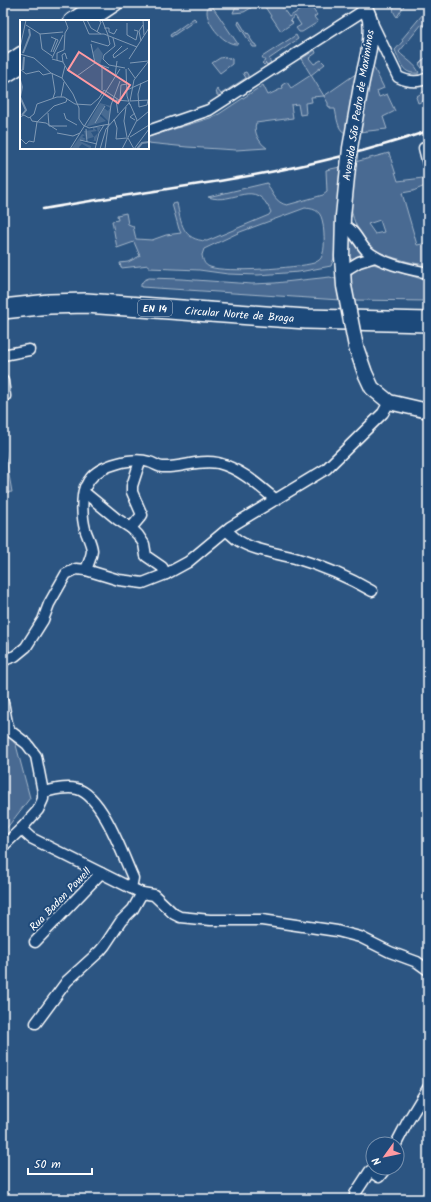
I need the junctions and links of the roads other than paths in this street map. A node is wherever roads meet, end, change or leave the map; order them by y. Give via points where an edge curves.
1 (116, 3) edge
2 (91, 9) edge
3 (366, 10) edge
4 (73, 20) edge
5 (20, 55) edge
6 (3, 66) edge
7 (20, 67) edge
8 (3, 77) edge
9 (428, 78) edge
10 (149, 131) edge
11 (424, 148) dead end
12 (428, 164) edge
13 (343, 221) junction
14 (375, 257) junction
15 (343, 270) junction
16 (428, 274) edge
17 (3, 296) edge
18 (3, 309) edge
19 (428, 310) edge
20 (428, 322) edge
21 (29, 350) dead end
22 (3, 355) edge
23 (3, 381) edge
24 (3, 397) edge
25 (389, 402) junction
26 (428, 411) edge
27 (140, 461) junction
28 (84, 492) junction
29 (276, 500) junction
30 (131, 528) junction
31 (227, 531) junction
32 (86, 570) junction
33 (166, 574) junction
34 (372, 591) dead end
35 (3, 642) edge
36 (3, 662) edge
37 (3, 702) edge
38 (43, 792) junction
39 (21, 829) junction
40 (3, 846) edge
41 (101, 873) junction
42 (131, 888) junction
43 (142, 893) junction
44 (36, 942) dead end
45 (428, 970) edge
46 (36, 1023) dead end
47 (428, 1088) edge
48 (400, 1136) edge
49 (367, 1176) edge
50 (355, 1194) dead end

1 - 2 street
2 - 4 street
3 - 9 street via 398,77 405,81
3 - 10 street via 217,106 201,114
3 - 13 street, Avenida São Pedro de Maximinos, bridge via 369,44 350,148
5 - 6 street
7 - 8 street
11 - 12 street
13 - 14 street via 360,244
13 - 15 street, Avenida São Pedro de Maximinos
14 - 15 street
14 - 16 street
15 - 25 street, Avenida São Pedro de Maximinos, bridge via 356,347 365,373 372,388
17 - 19 highway, Circular Norte de Braga / EN 14 via 113,292 293,306
18 - 20 highway, Circular Norte de Braga / EN 14 via 86,303 306,319
21 - 22 street
23 - 24 street
25 - 26 street, Avenida São Pedro de Maximinos
25 - 29 street via 383,413 326,469
27 - 28 street via 122,462 98,472 90,479
27 - 29 street via 163,467 217,463 248,477
27 - 30 street via 132,492 142,515
28 - 30 street
28 - 32 street via 82,506 85,529 92,551
29 - 31 street
30 - 33 street via 144,544 146,556 162,567
31 - 33 street via 188,562
31 - 34 street via 238,541 320,567
32 - 33 street via 119,580 143,583
32 - 36 street via 76,569 66,574 26,647
35 - 36 street
37 - 38 street via 10,732 27,744 36,756
38 - 39 street via 38,810
38 - 42 street via 78,789 94,802 104,813 133,878
39 - 40 street
39 - 41 street via 31,838
41 - 42 street
41 - 44 street, Rua Baden Powell
42 - 43 street
43 - 45 street via 154,895 180,917 262,920 360,937 417,962
43 - 46 street via 105,945 67,981
47 - 48 street
49 - 50 street

